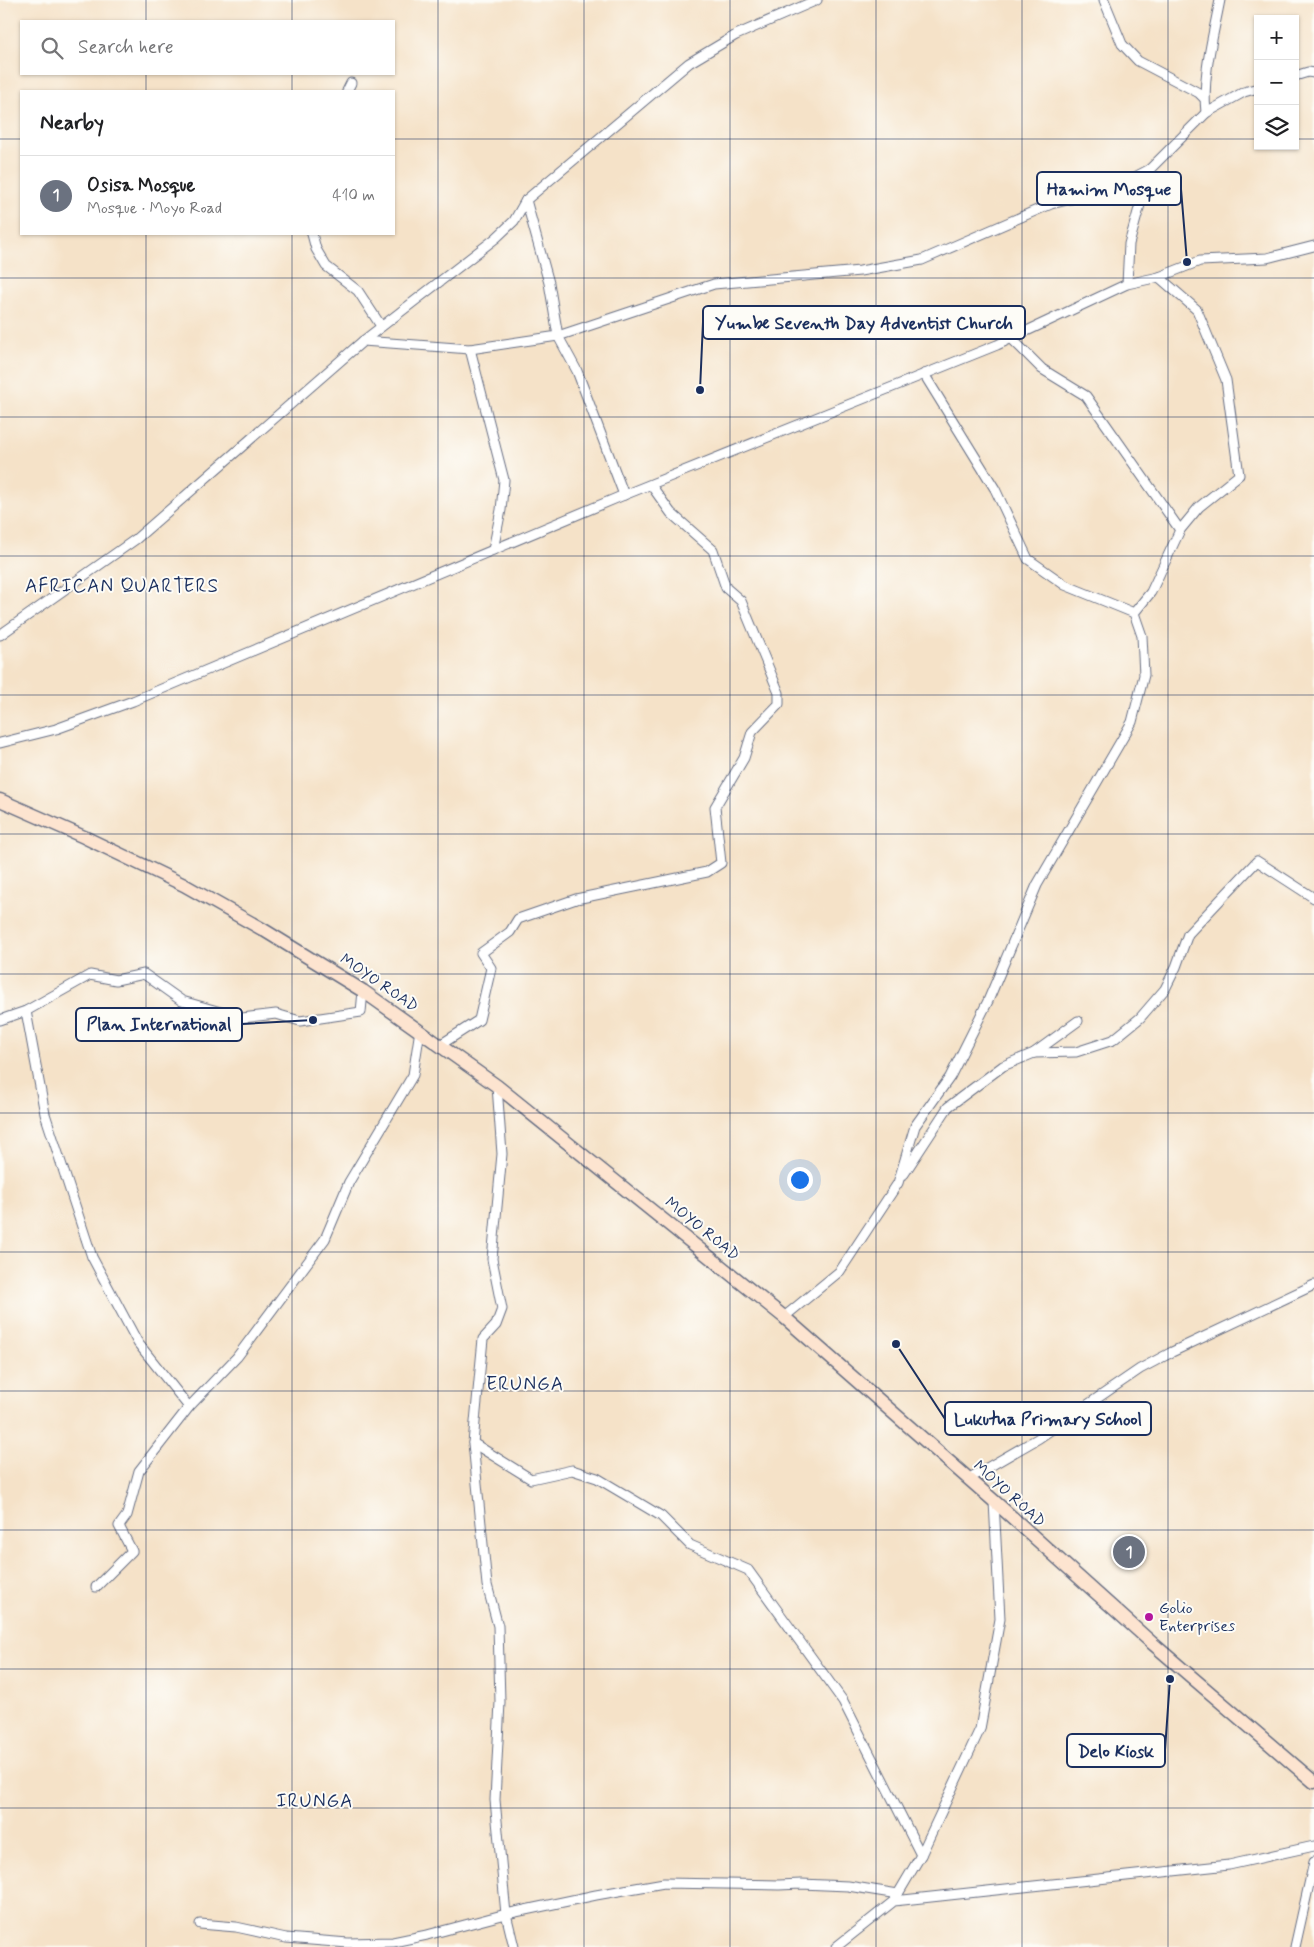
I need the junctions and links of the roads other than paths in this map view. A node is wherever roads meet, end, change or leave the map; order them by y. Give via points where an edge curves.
1 (817, 0) edge
2 (1104, 0) edge
3 (1220, 0) edge
4 (1314, 72) edge
5 (1299, 75) edge
6 (1254, 89) edge
7 (1204, 98) junction
8 (1206, 113) junction
9 (1150, 169) junction
10 (526, 200) junction
11 (312, 235) edge
12 (1314, 246) edge
13 (1159, 277) junction
14 (1127, 284) junction
15 (381, 326) junction
16 (558, 336) junction
17 (1011, 338) junction
18 (363, 341) junction
19 (470, 349) junction
20 (924, 374) junction
21 (651, 485) junction
22 (624, 495) junction
23 (1180, 530) junction
24 (493, 550) junction
25 (1134, 613) junction
26 (0, 635) edge
27 (0, 743) edge
28 (0, 800) edge
29 (1314, 898) edge
30 (363, 991) junction
31 (26, 1011) junction
32 (0, 1020) edge
33 (1078, 1020) dead end
34 (420, 1030) junction
35 (440, 1045) junction
36 (1034, 1053) junction
37 (497, 1086) junction
38 (898, 1183) junction
39 (1314, 1285) edge
40 (784, 1317) junction
41 (189, 1407) junction
42 (473, 1443) junction
43 (968, 1479) junction
44 (994, 1501) junction
45 (96, 1587) dead end
46 (1314, 1782) edge
47 (1314, 1846) edge
48 (921, 1855) junction
49 (1314, 1862) edge
50 (896, 1898) junction
51 (506, 1914) junction
52 (200, 1924) dead end
53 (514, 1947) edge
54 (836, 1947) edge
55 (1295, 1947) edge

1 - 10 street via 736,35 689,63
2 - 7 street via 1122,44 1138,61
3 - 7 street
4 - 5 street
6 - 8 street
7 - 8 street
8 - 9 street
9 - 14 street via 1129,244
9 - 16 street via 1112,189 1051,204 922,260 860,271 714,284
10 - 15 street via 514,221 496,238
10 - 16 street via 550,283
11 - 15 street via 326,266 358,291
12 - 13 street via 1267,258 1200,261
13 - 14 street
13 - 23 street via 1197,310 1226,380 1239,475 1199,507
14 - 17 street
15 - 18 street
16 - 19 street
16 - 22 street via 577,371
17 - 20 street
17 - 23 street via 1042,369 1086,396
18 - 19 street
18 - 26 street via 136,539
19 - 24 street via 504,480
20 - 21 street
20 - 25 street via 995,489 1028,559 1065,585
21 - 22 street
21 - 35 street via 671,514 713,550 726,588 741,601 779,693 779,704 752,732 744,758 715,807 721,863 707,872 576,899 518,919 510,932 481,954 491,968 479,1020
22 - 24 street
23 - 25 street via 1151,592
24 - 27 street via 133,701 56,729
25 - 38 street via 1142,636 1144,675 1132,722 1037,885 980,1018 950,1077 915,1126
28 - 30 main road, MOYO ROAD via 184,885 262,928
29 - 36 street via 1257,861 1188,934 1165,989 1140,1018 1113,1040 1076,1052
30 - 31 street via 361,1012 300,1021 276,1014 242,1018 182,1001 144,974 116,980 90,975
30 - 34 main road, MOYO ROAD
31 - 32 street
31 - 41 street via 45,1114 92,1257 138,1343
33 - 36 street
34 - 35 main road, MOYO ROAD
34 - 41 street via 413,1075 349,1182 325,1239 237,1357
35 - 37 main road, MOYO ROAD
36 - 38 street via 1003,1066 948,1107
37 - 40 main road, MOYO ROAD
37 - 42 street via 502,1154 492,1259 502,1309 496,1325 483,1339
38 - 40 street via 840,1271
39 - 43 street via 1140,1369 1039,1438
40 - 43 main road, MOYO ROAD
41 - 45 street via 139,1471 127,1515 119,1526 132,1551
42 - 48 street via 531,1479 572,1470 597,1478 661,1516 690,1545 748,1570 844,1701
42 - 51 street via 486,1586 498,1626 500,1702 496,1800
43 - 44 main road, MOYO ROAD
44 - 46 main road, MOYO ROAD via 1145,1637
44 - 48 street via 1000,1620 980,1729
47 - 50 street via 1229,1866
48 - 50 street
49 - 55 street
50 - 51 street via 856,1887 664,1882
50 - 54 street
51 - 52 street via 393,1942 348,1943 286,1938 236,1927
51 - 53 street

